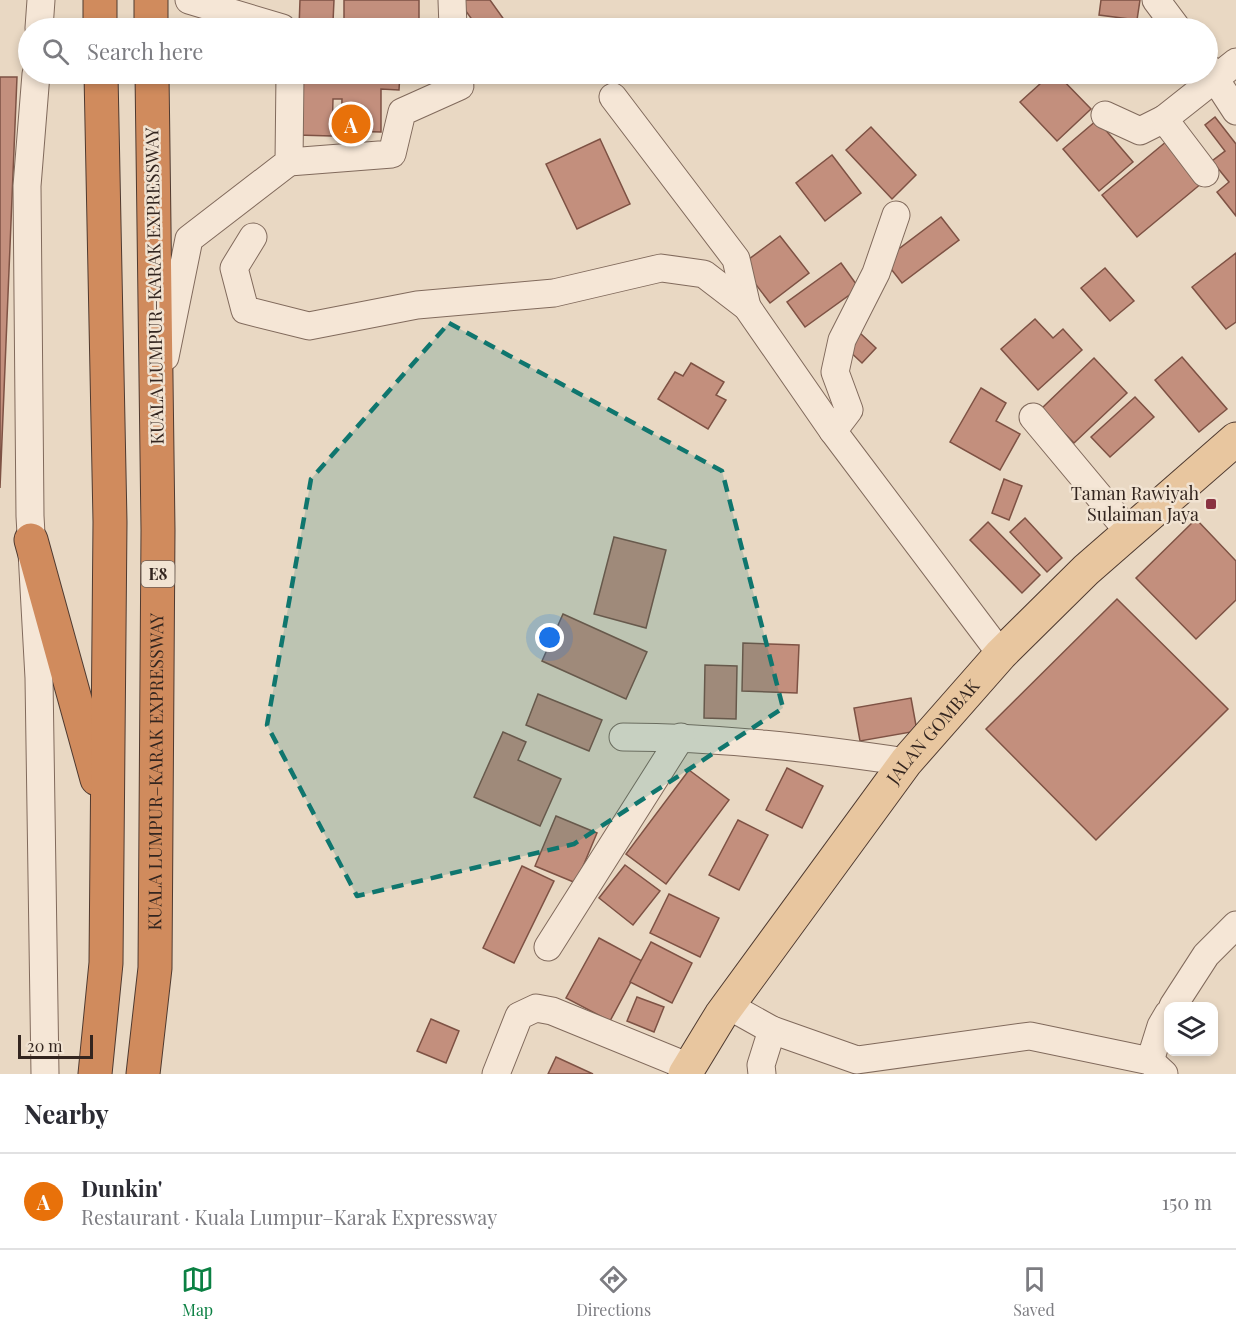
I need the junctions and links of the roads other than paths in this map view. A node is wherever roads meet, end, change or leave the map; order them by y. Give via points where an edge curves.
1 (41, 0) edge
2 (100, 0) edge
3 (150, 0) edge
4 (189, 0) edge
5 (452, 0) edge
6 (1156, 0) edge
7 (245, 8) edge
8 (40, 18) edge
9 (100, 18) edge
10 (151, 18) edge
11 (264, 18) edge
12 (453, 18) edge
13 (1170, 18) edge
14 (1220, 70) edge
15 (35, 84) edge
16 (101, 84) edge
17 (152, 84) edge
18 (290, 84) edge
19 (460, 84) edge
20 (1204, 84) edge
21 (613, 96) dead end
22 (1236, 111) edge
23 (1105, 114) dead end
24 (1164, 119) junction
25 (289, 162) junction
26 (1205, 173) dead end
27 (896, 215) dead end
28 (253, 237) dead end
29 (747, 307) junction
30 (157, 394) junction
31 (1033, 417) dead end
32 (833, 431) junction
33 (1236, 439) edge
34 (1129, 532) junction
35 (31, 540) junction
36 (1000, 654) junction
37 (623, 737) dead end
38 (681, 737) junction
39 (906, 762) junction
40 (108, 822) junction
41 (1236, 925) edge
42 (548, 947) dead end
43 (1176, 1002) edge
44 (729, 1006) junction
45 (1164, 1021) edge
46 (772, 1030) junction
47 (1157, 1068) edge
48 (687, 1070) edge
49 (45, 1074) edge
50 (95, 1074) edge
51 (143, 1074) edge
52 (496, 1074) edge
53 (762, 1074) edge

1 - 8 street
2 - 9 highway
3 - 10 highway
4 - 7 street
5 - 12 street
6 - 13 street
7 - 11 street
14 - 22 street
15 - 35 street via 27,186
16 - 40 highway via 111,522
17 - 30 highway, KUALA LUMPUR–KARAK EXPRESSWAY / E8
18 - 25 street
19 - 25 street via 402,112 392,154
20 - 24 street
21 - 29 street via 736,259
23 - 24 street via 1140,131
24 - 26 street
25 - 30 street via 189,239
27 - 32 street via 876,273 842,340 835,372 849,410
28 - 29 street via 234,268 245,310 309,326 417,305 555,293 661,268 704,274
29 - 32 street
30 - 51 highway, KUALA LUMPUR–KARAK EXPRESSWAY / E8 via 155,968
31 - 34 street
32 - 36 street
33 - 34 main road, JALAN GOMBAK
34 - 36 main road, JALAN GOMBAK
35 - 40 highway
35 - 49 street via 39,678
36 - 39 main road, JALAN GOMBAK
37 - 38 street
38 - 39 street via 800,747
38 - 42 street
39 - 44 main road, JALAN GOMBAK
40 - 50 highway via 106,963
41 - 43 street via 1206,955
44 - 46 street
44 - 48 main road, JALAN GOMBAK
45 - 47 street
46 - 47 street via 857,1060 1030,1036
46 - 53 street
48 - 52 street via 552,1011 536,1008 519,1016

